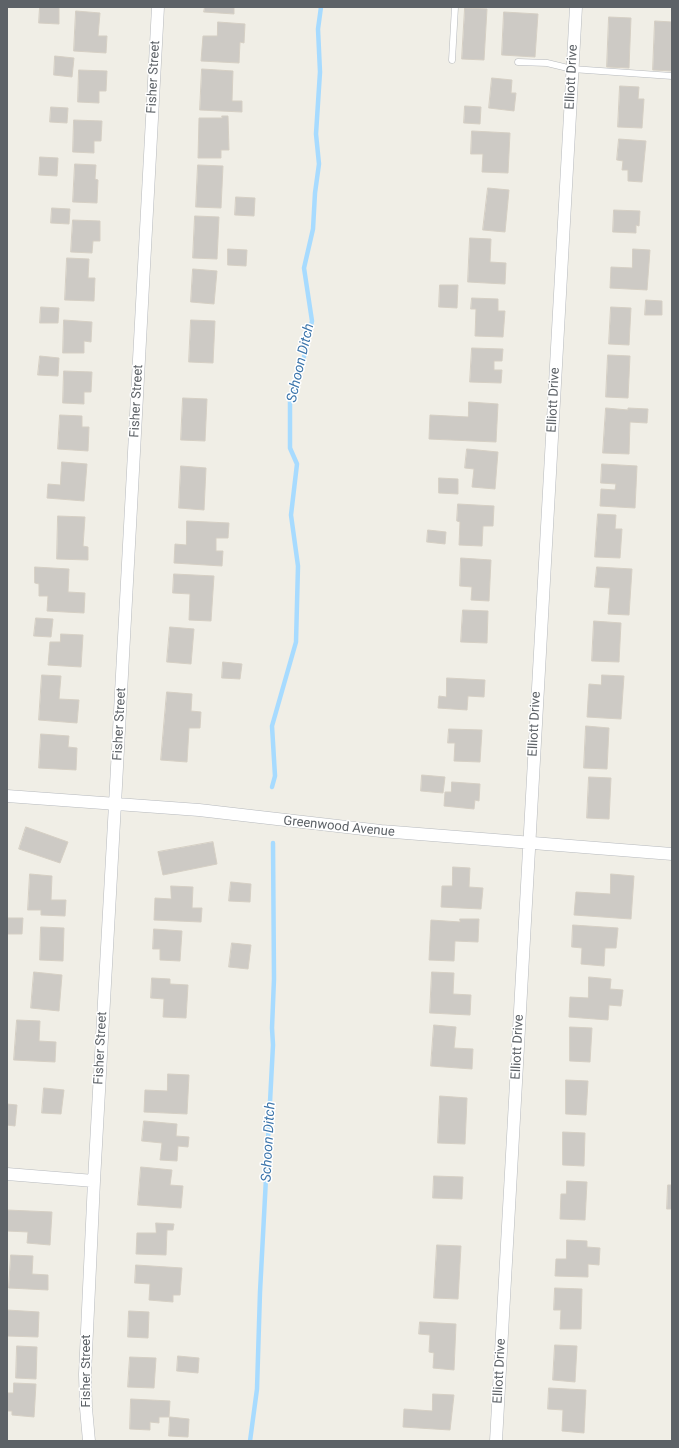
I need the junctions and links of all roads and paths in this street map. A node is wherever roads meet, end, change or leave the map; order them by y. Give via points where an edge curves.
1 (158, 7) edge
2 (455, 7) edge
3 (576, 7) edge
4 (452, 60) dead end
5 (518, 62) dead end
6 (572, 69) junction
7 (672, 76) edge
8 (7, 796) edge
9 (116, 804) junction
10 (528, 844) junction
11 (672, 854) edge
12 (7, 1174) edge
13 (94, 1181) junction
14 (89, 1441) edge
15 (496, 1441) edge

1 - 9 street, Fisher Street
2 - 4 lane
3 - 6 street, Elliott Drive
5 - 6 lane via 547,63
6 - 7 lane
6 - 10 street, Elliott Drive
8 - 9 street, Greenwood Avenue
9 - 10 street, Greenwood Avenue via 199,810 381,831
9 - 13 street, Fisher Street
10 - 11 street, Greenwood Avenue
10 - 15 street, Elliott Drive
12 - 13 street
13 - 14 street, Fisher Street via 85,1374

